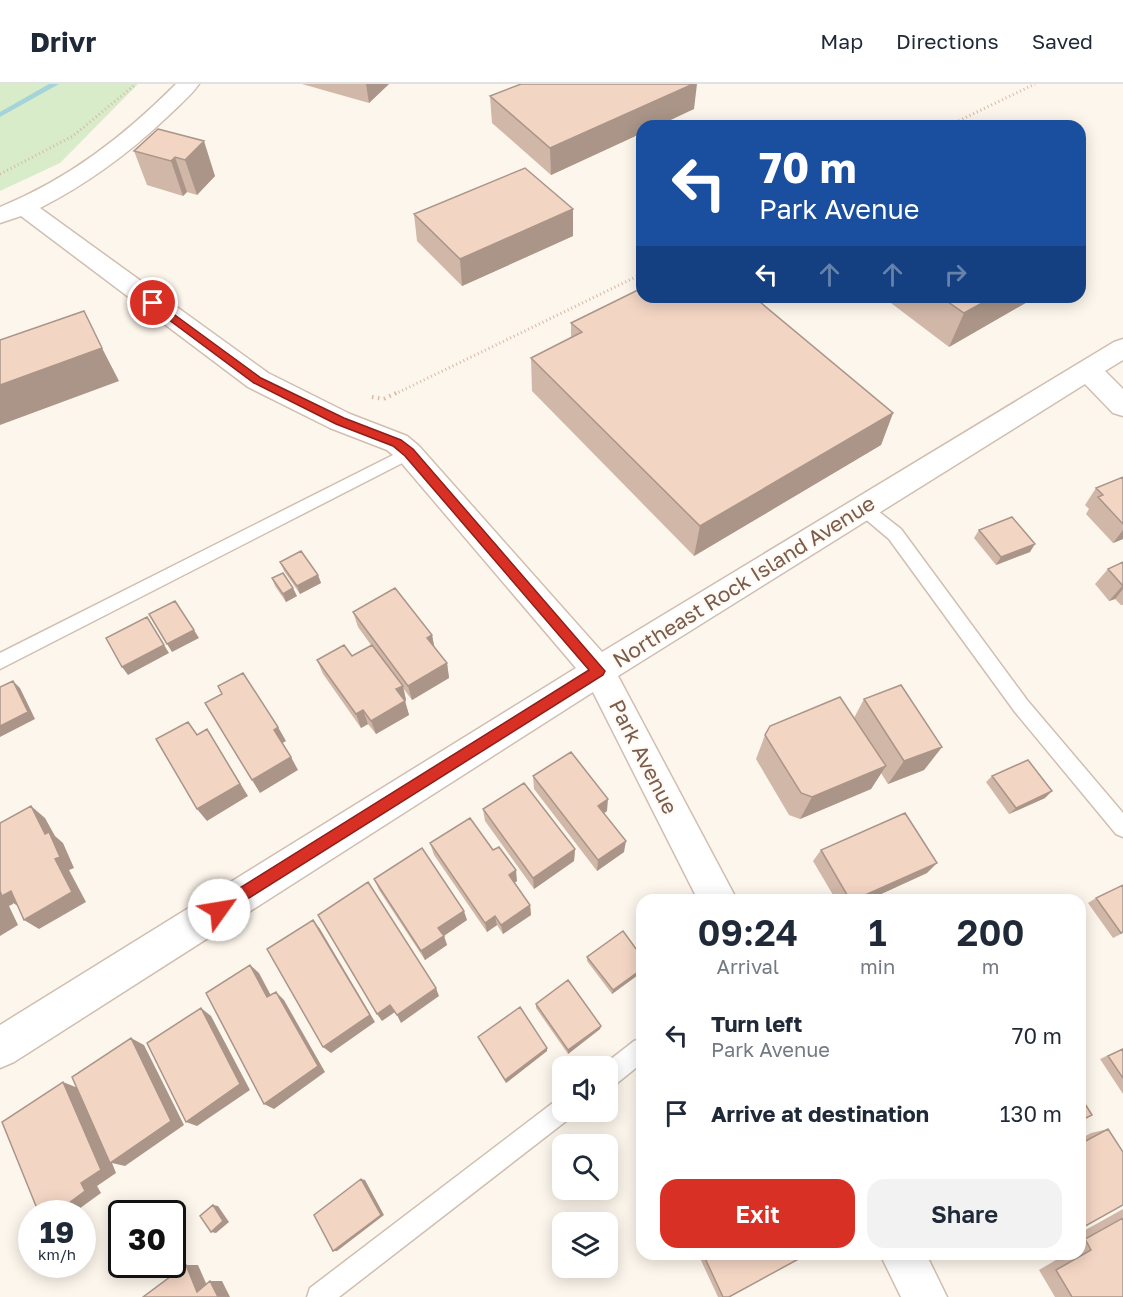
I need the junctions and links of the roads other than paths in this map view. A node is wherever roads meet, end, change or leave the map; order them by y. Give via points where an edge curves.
1 (188, 84) edge
2 (12, 212) edge
3 (1123, 348) edge
4 (1088, 370) junction
5 (1123, 406) edge
6 (409, 453) junction
7 (863, 508) junction
8 (0, 661) edge
9 (598, 671) junction
10 (1123, 828) edge
11 (715, 894) edge
12 (0, 1048) edge
13 (636, 1054) edge
14 (618, 1068) edge
15 (552, 1118) edge
16 (905, 1260) edge
17 (319, 1297) edge
18 (925, 1297) edge

1 - 2 street via 133,139 101,164
2 - 6 street, Park Avenue via 258,380 340,421 397,443
3 - 4 street, Northeast Rock Island Avenue
4 - 5 street
4 - 7 street, Northeast Rock Island Avenue
6 - 8 lane
6 - 9 street, Park Avenue
7 - 9 street, Northeast Rock Island Avenue
7 - 10 lane via 895,534 1021,706
9 - 11 street, Park Avenue
9 - 12 street, Northeast Rock Island Avenue
13 - 14 lane
15 - 17 lane
16 - 18 street

